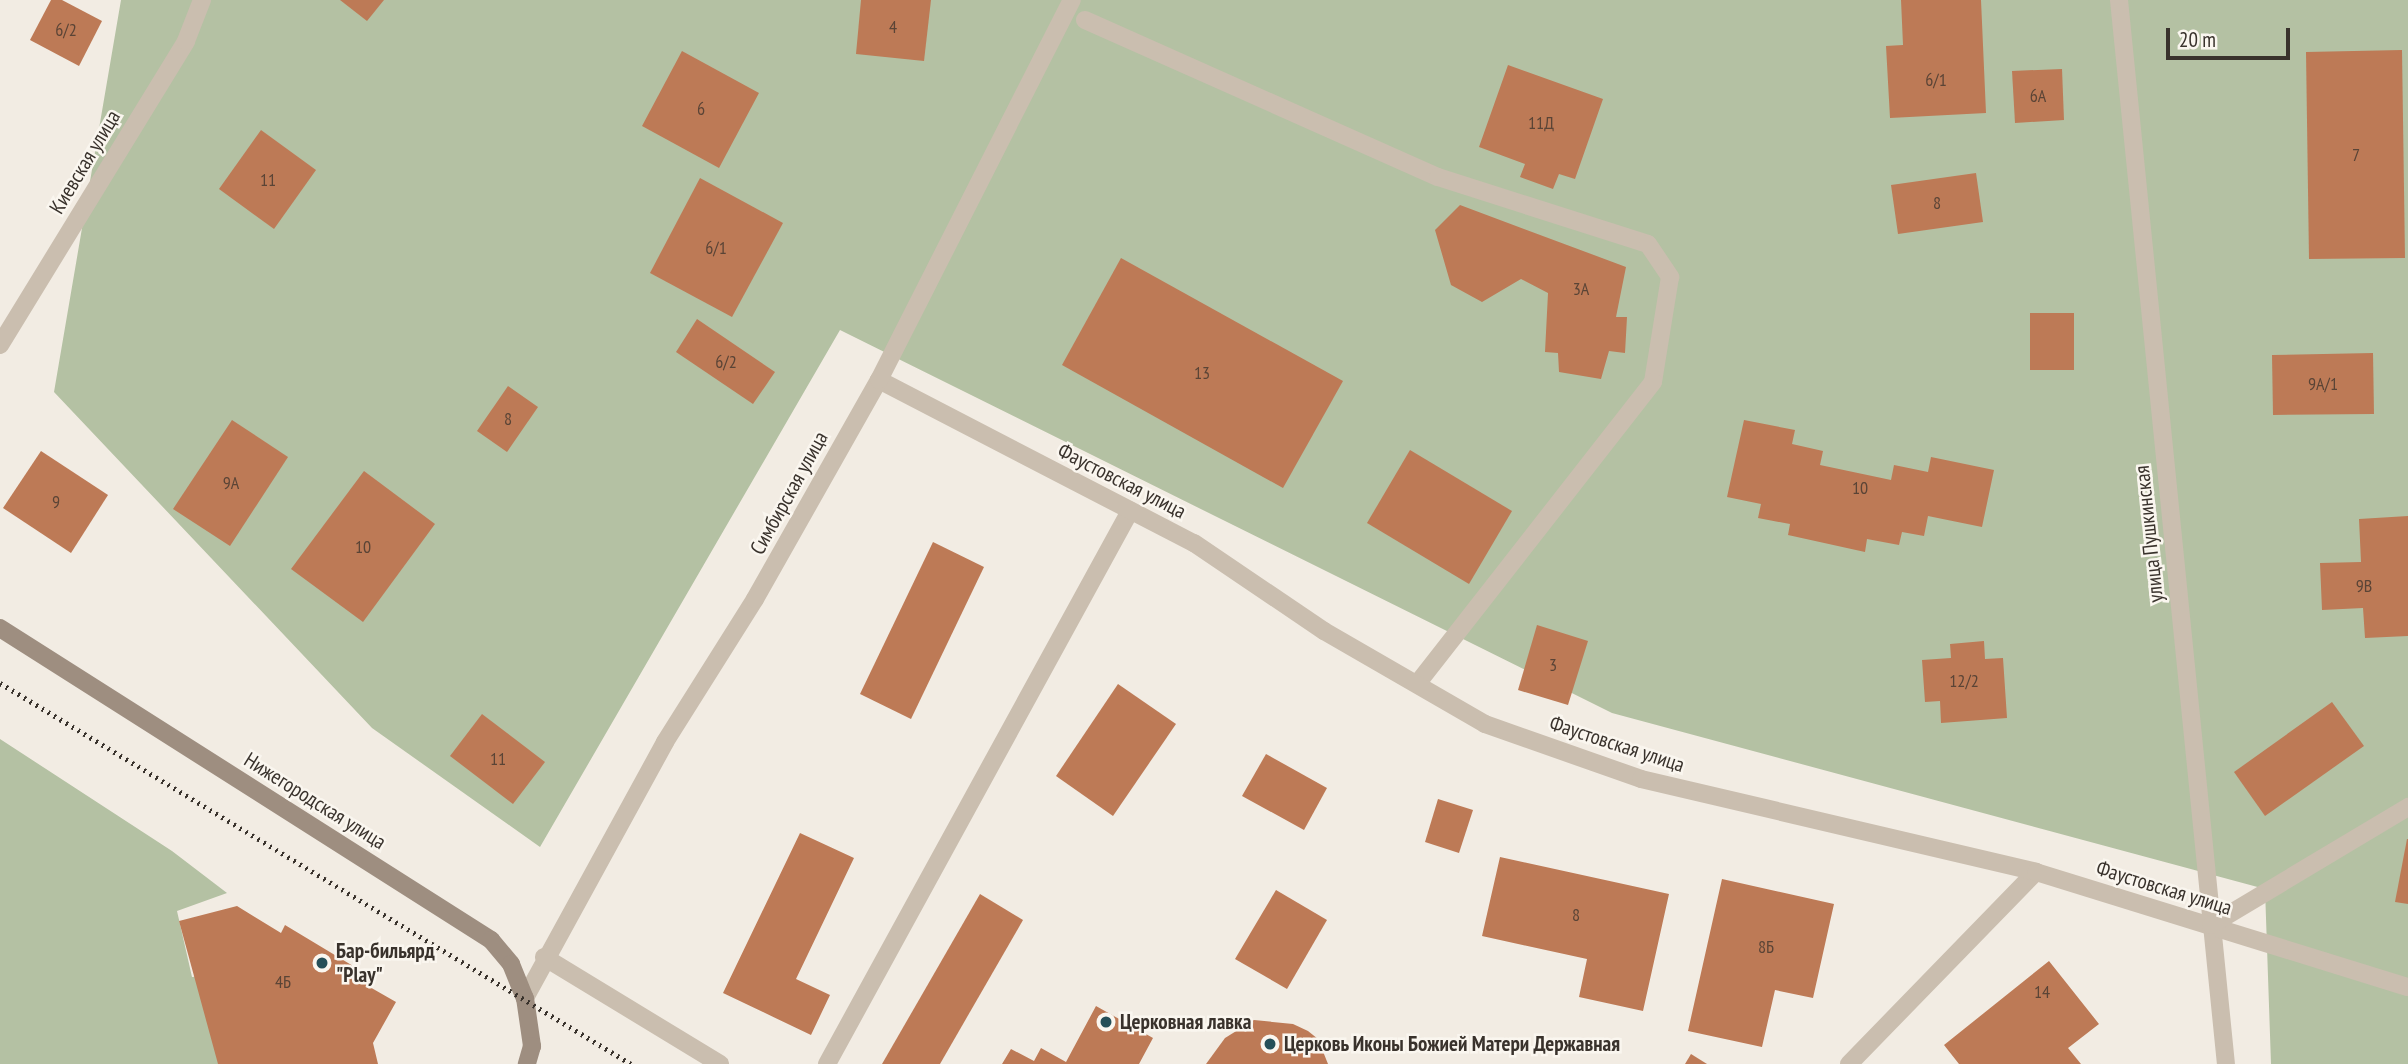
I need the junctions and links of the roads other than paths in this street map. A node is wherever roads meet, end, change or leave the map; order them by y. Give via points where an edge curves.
1 (202, 0) edge
2 (1072, 0) edge
3 (2119, 0) edge
4 (1085, 20) dead end
5 (0, 345) edge
6 (879, 380) junction
7 (1130, 511) junction
8 (0, 628) edge
9 (1417, 684) junction
10 (2408, 807) edge
11 (2036, 872) junction
12 (2211, 925) junction
13 (544, 957) junction
14 (2408, 987) edge
15 (525, 998) junction
16 (527, 1064) edge
17 (720, 1064) edge
18 (827, 1064) edge
19 (1849, 1064) edge
20 (2226, 1064) edge

1 - 5 street, Киевская улица via 186,41
2 - 6 street, Симбирская улица
3 - 12 street, улица Пушкинская
4 - 9 street via 1438,177 1648,244 1670,277 1653,382
6 - 7 street, Фаустовская улица
6 - 13 street, Симбирская улица
7 - 9 street, Фаустовская улица via 1194,543 1324,631
7 - 18 street
8 - 15 street, Нижегородская улица via 491,940 511,964
9 - 11 street, Фаустовская улица via 1485,724 1641,779
10 - 12 street
11 - 12 street, Фаустовская улица
11 - 19 street
12 - 14 street, Фаустовская улица
12 - 20 street, улица Пушкинская
13 - 15 street, Симбирская улица
13 - 17 street
15 - 16 street, Нижегородская улица via 532,1046

